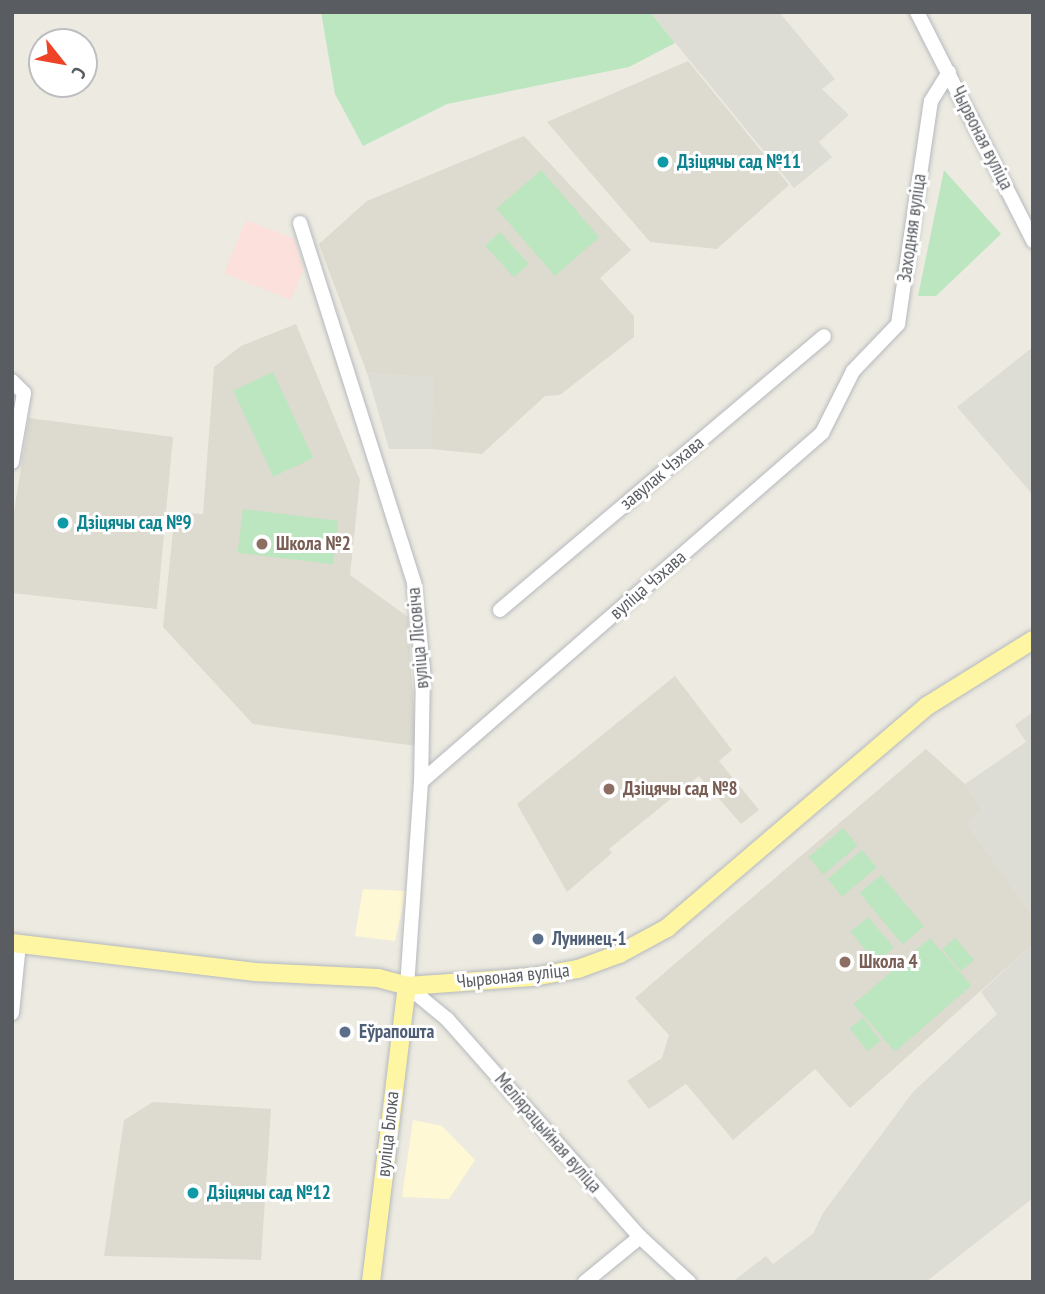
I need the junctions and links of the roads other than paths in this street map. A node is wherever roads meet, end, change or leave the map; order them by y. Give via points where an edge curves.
1 (917, 12) edge
2 (949, 72) junction
3 (300, 223) dead end
4 (1033, 241) edge
5 (824, 336) dead end
6 (853, 371) joint
7 (12, 381) edge
8 (12, 462) edge
9 (500, 610) dead end
10 (1033, 640) edge
11 (421, 782) junction
12 (16, 944) edge
13 (407, 986) junction
14 (12, 1013) edge
15 (640, 1237) junction
16 (371, 1282) edge
17 (585, 1282) edge
18 (689, 1282) edge

1 - 2 street, Чырвоная вуліца
2 - 4 street, Чырвоная вуліца
2 - 6 street, Заходняя вуліца via 931,101 898,324
3 - 11 street, вуліца Лісовіча via 414,583 423,671
5 - 9 street, завулак Чэхава
6 - 11 street, вуліца Чэхава via 822,433
7 - 8 street via 23,393
10 - 13 main road, Чырвоная вуліца via 927,706 708,895 644,942 556,973
11 - 13 street, вуліца Лісовіча
12 - 13 main road, Чырвоная вуліца via 255,972 378,978
12 - 14 street
13 - 15 street, Меліярацыйная вуліца via 447,1019
13 - 16 main road, вуліца Блока
15 - 17 street
15 - 18 street, Меліярацыйная вуліца

